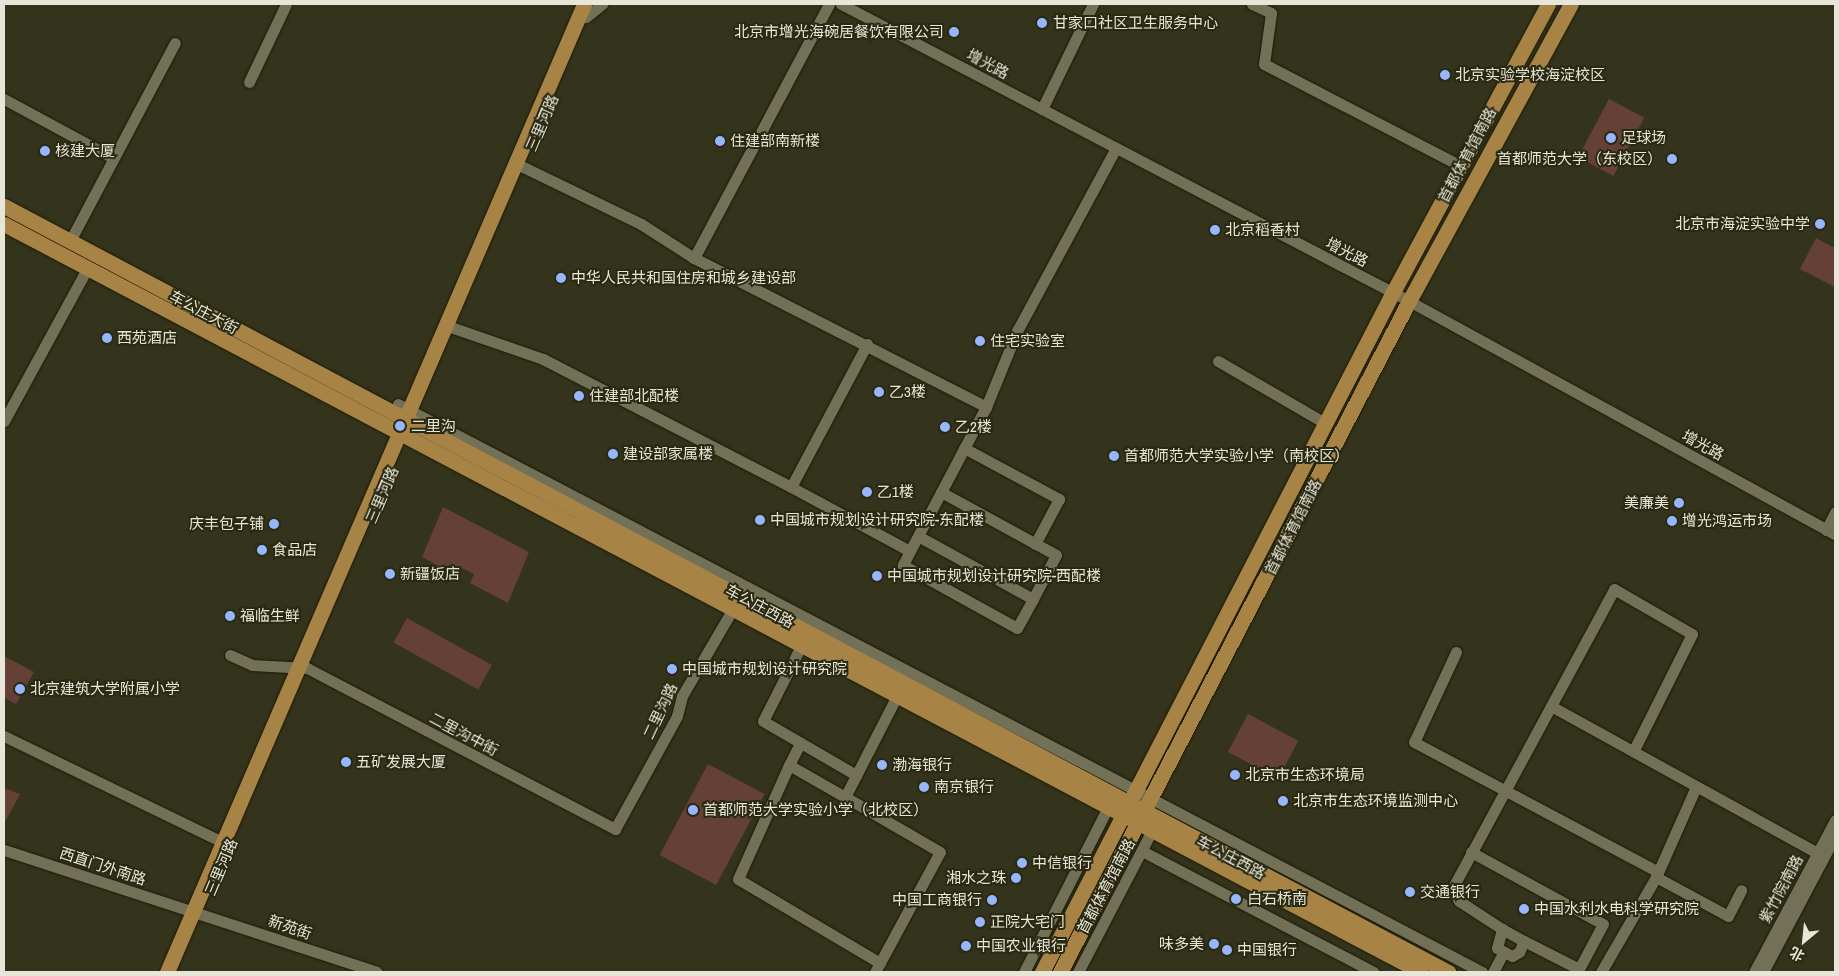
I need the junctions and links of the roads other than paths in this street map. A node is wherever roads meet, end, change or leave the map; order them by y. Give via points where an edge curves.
1 (286, 4) edge
2 (602, 4) edge
3 (829, 4) edge
4 (841, 4) edge
5 (1093, 4) edge
6 (1252, 4) edge
7 (1548, 4) edge
8 (1571, 4) edge
9 (587, 8) edge
10 (175, 43) dead end
11 (249, 82) dead end
12 (4, 99) edge
13 (1042, 109) junction
14 (1116, 148) junction
15 (113, 158) junction
16 (1461, 166) junction
17 (523, 167) junction
18 (4, 206) edge
19 (4, 224) edge
20 (70, 241) junction
21 (694, 258) junction
22 (86, 269) junction
23 (1393, 292) junction
24 (1409, 301) junction
25 (449, 327) junction
26 (867, 344) junction
27 (1218, 361) dead end
28 (986, 407) junction
29 (407, 419) junction
30 (4, 421) edge
31 (1325, 423) junction
32 (964, 448) junction
33 (526, 470) junction
34 (791, 487) junction
35 (544, 492) junction
36 (941, 492) junction
37 (1835, 512) edge
38 (1830, 532) edge
39 (918, 536) junction
40 (1035, 544) junction
41 (910, 551) junction
42 (1033, 599) junction
43 (734, 607) junction
44 (802, 644) junction
45 (1456, 652) dead end
46 (230, 655) dead end
47 (303, 668) junction
48 (898, 694) junction
49 (1551, 706) junction
50 (4, 736) edge
51 (800, 743) junction
52 (1634, 750) junction
53 (789, 765) junction
54 (856, 775) junction
55 (1137, 789) junction
56 (1695, 789) junction
57 (1503, 792) junction
58 (845, 797) junction
59 (1154, 798) junction
60 (1111, 801) junction
61 (1127, 809) junction
62 (1835, 820) edge
63 (1150, 821) junction
64 (615, 829) joint
65 (1835, 836) edge
66 (222, 842) junction
67 (4, 850) edge
68 (1142, 851) junction
69 (1471, 852) junction
70 (1817, 853) junction
71 (1657, 874) junction
72 (1741, 890) dead end
73 (198, 911) junction
74 (1502, 929) junction
75 (1524, 941) junction
76 (1503, 953) junction
77 (877, 968) edge
78 (167, 972) edge
79 (176, 972) edge
80 (377, 972) edge
81 (1024, 972) edge
82 (1042, 972) edge
83 (1060, 972) edge
84 (1078, 972) edge
85 (1373, 972) edge
86 (1421, 972) edge
87 (1448, 972) edge
88 (1482, 972) edge
89 (1493, 972) edge
90 (1600, 972) edge
91 (1754, 972) edge
92 (1762, 972) edge

1 - 11 street
2 - 9 street, 三里河路
3 - 21 street
4 - 13 street, 增光路
5 - 13 street
6 - 16 street via 1271,14 1264,64
7 - 16 main road, 首都体育馆南路
8 - 24 main road, 首都体育馆南路
9 - 17 main road, 三里河路
10 - 15 street
12 - 15 street
13 - 14 street, 增光路
14 - 23 street, 增光路
14 - 28 street via 1017,331
15 - 20 street
16 - 23 main road, 首都体育馆南路
17 - 21 street via 641,224
17 - 25 main road, 三里河路
18 - 20 main road, 车公庄大街
19 - 22 main road, 车公庄大街
20 - 29 main road, 车公庄大街
21 - 26 street
22 - 29 main road, 车公庄大街
22 - 30 street
23 - 24 street, 增光路
23 - 31 main road, 首都体育馆南路
24 - 38 street, 增光路
24 - 59 main road, 首都体育馆南路
25 - 29 main road, 三里河路
25 - 34 street via 543,359
26 - 28 street
26 - 34 street
27 - 31 street
28 - 32 street
29 - 33 street
29 - 35 main road, 车公庄西路
29 - 43 main road, 车公庄西路
29 - 47 main road, 三里河路
31 - 55 main road, 首都体育馆南路
32 - 36 street
32 - 40 street via 1058,499
33 - 35 main road
33 - 55 street
34 - 41 street
35 - 60 main road, 车公庄西路
36 - 39 street
36 - 40 street
37 - 38 street
39 - 41 street
39 - 42 street
40 - 42 street via 1056,555
41 - 42 street via 903,566 1017,628
43 - 44 main road, 车公庄西路
43 - 64 street, 二里沟路 via 682,696 677,716
44 - 48 main road, 车公庄西路
44 - 51 street via 763,721
45 - 57 street via 1414,742
46 - 47 street via 252,665
47 - 64 street, 二里沟中街
47 - 66 main road, 三里河路
47 - 73 main road, 三里河路
48 - 54 street
48 - 60 main road, 车公庄西路
49 - 52 street
49 - 52 street via 1614,588 1692,634
49 - 57 street
50 - 66 street
51 - 53 street
51 - 54 street
52 - 56 street
53 - 58 street
53 - 77 street via 765,810 761,834 738,879
54 - 58 street
55 - 59 street
55 - 61 main road, 首都体育馆南路
56 - 70 street
56 - 71 street
57 - 69 street
57 - 71 street
58 - 77 street via 940,852
59 - 63 main road, 首都体育馆南路
59 - 88 street
60 - 61 main road
60 - 81 street
61 - 63 main road
61 - 82 main road, 首都体育馆南路
62 - 70 street, 紫竹院南路
63 - 68 street, 首都体育馆南路
63 - 83 main road, 首都体育馆南路
63 - 86 main road, 车公庄西路
63 - 87 main road, 车公庄西路
65 - 92 street, 紫竹院南路
66 - 73 main road, 三里河路
67 - 73 street, 西直门外南路
68 - 84 street, 首都体育馆南路
68 - 85 street
69 - 74 street via 1452,889 1460,901
69 - 75 street via 1603,924 1579,969
70 - 91 street, 紫竹院南路
71 - 72 street via 1728,916
71 - 90 street
73 - 78 main road, 三里河路
73 - 79 main road, 三里河路
73 - 80 street, 新苑街
74 - 75 street
74 - 76 street via 1496,941
75 - 76 street via 1519,952
76 - 89 street

